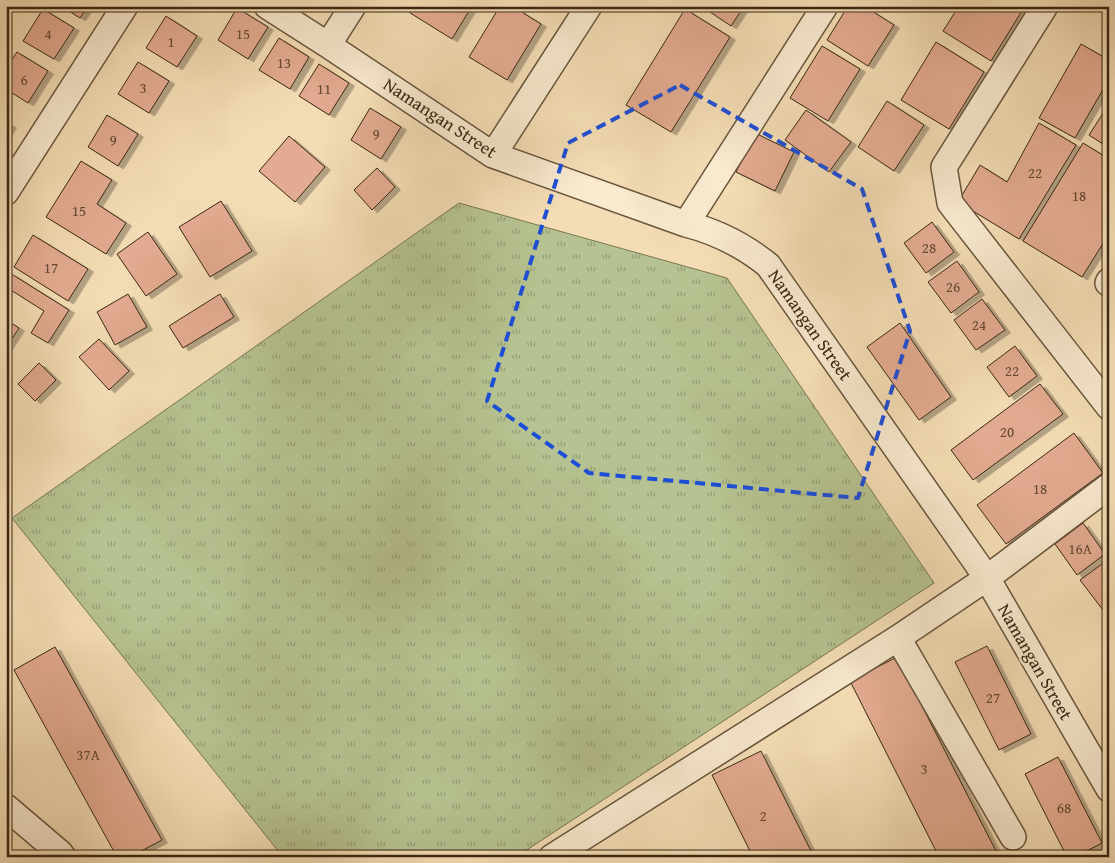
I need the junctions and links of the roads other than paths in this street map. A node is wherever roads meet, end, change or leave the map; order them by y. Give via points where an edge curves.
1 (126, 6) edge
2 (266, 6) edge
3 (353, 6) edge
4 (588, 6) edge
5 (825, 6) edge
6 (1045, 6) edge
7 (328, 45) junction
8 (493, 155) junction
9 (6, 192) edge
10 (686, 224) junction
11 (1109, 407) edge
12 (1109, 486) edge
13 (987, 578) junction
14 (898, 638) junction
15 (1109, 789) edge
16 (6, 807) edge
17 (1013, 837) dead end
18 (60, 855) edge
19 (552, 857) edge

1 - 9 street
2 - 7 street, Namangan Street
3 - 7 street
4 - 8 street
5 - 10 street
6 - 11 street via 944,167 950,203
7 - 8 street, Namangan Street
8 - 10 street, Namangan Street
10 - 13 street, Namangan Street via 729,238 768,265
12 - 13 street
13 - 14 street
13 - 15 street, Namangan Street
14 - 17 street
14 - 19 street
16 - 18 street

